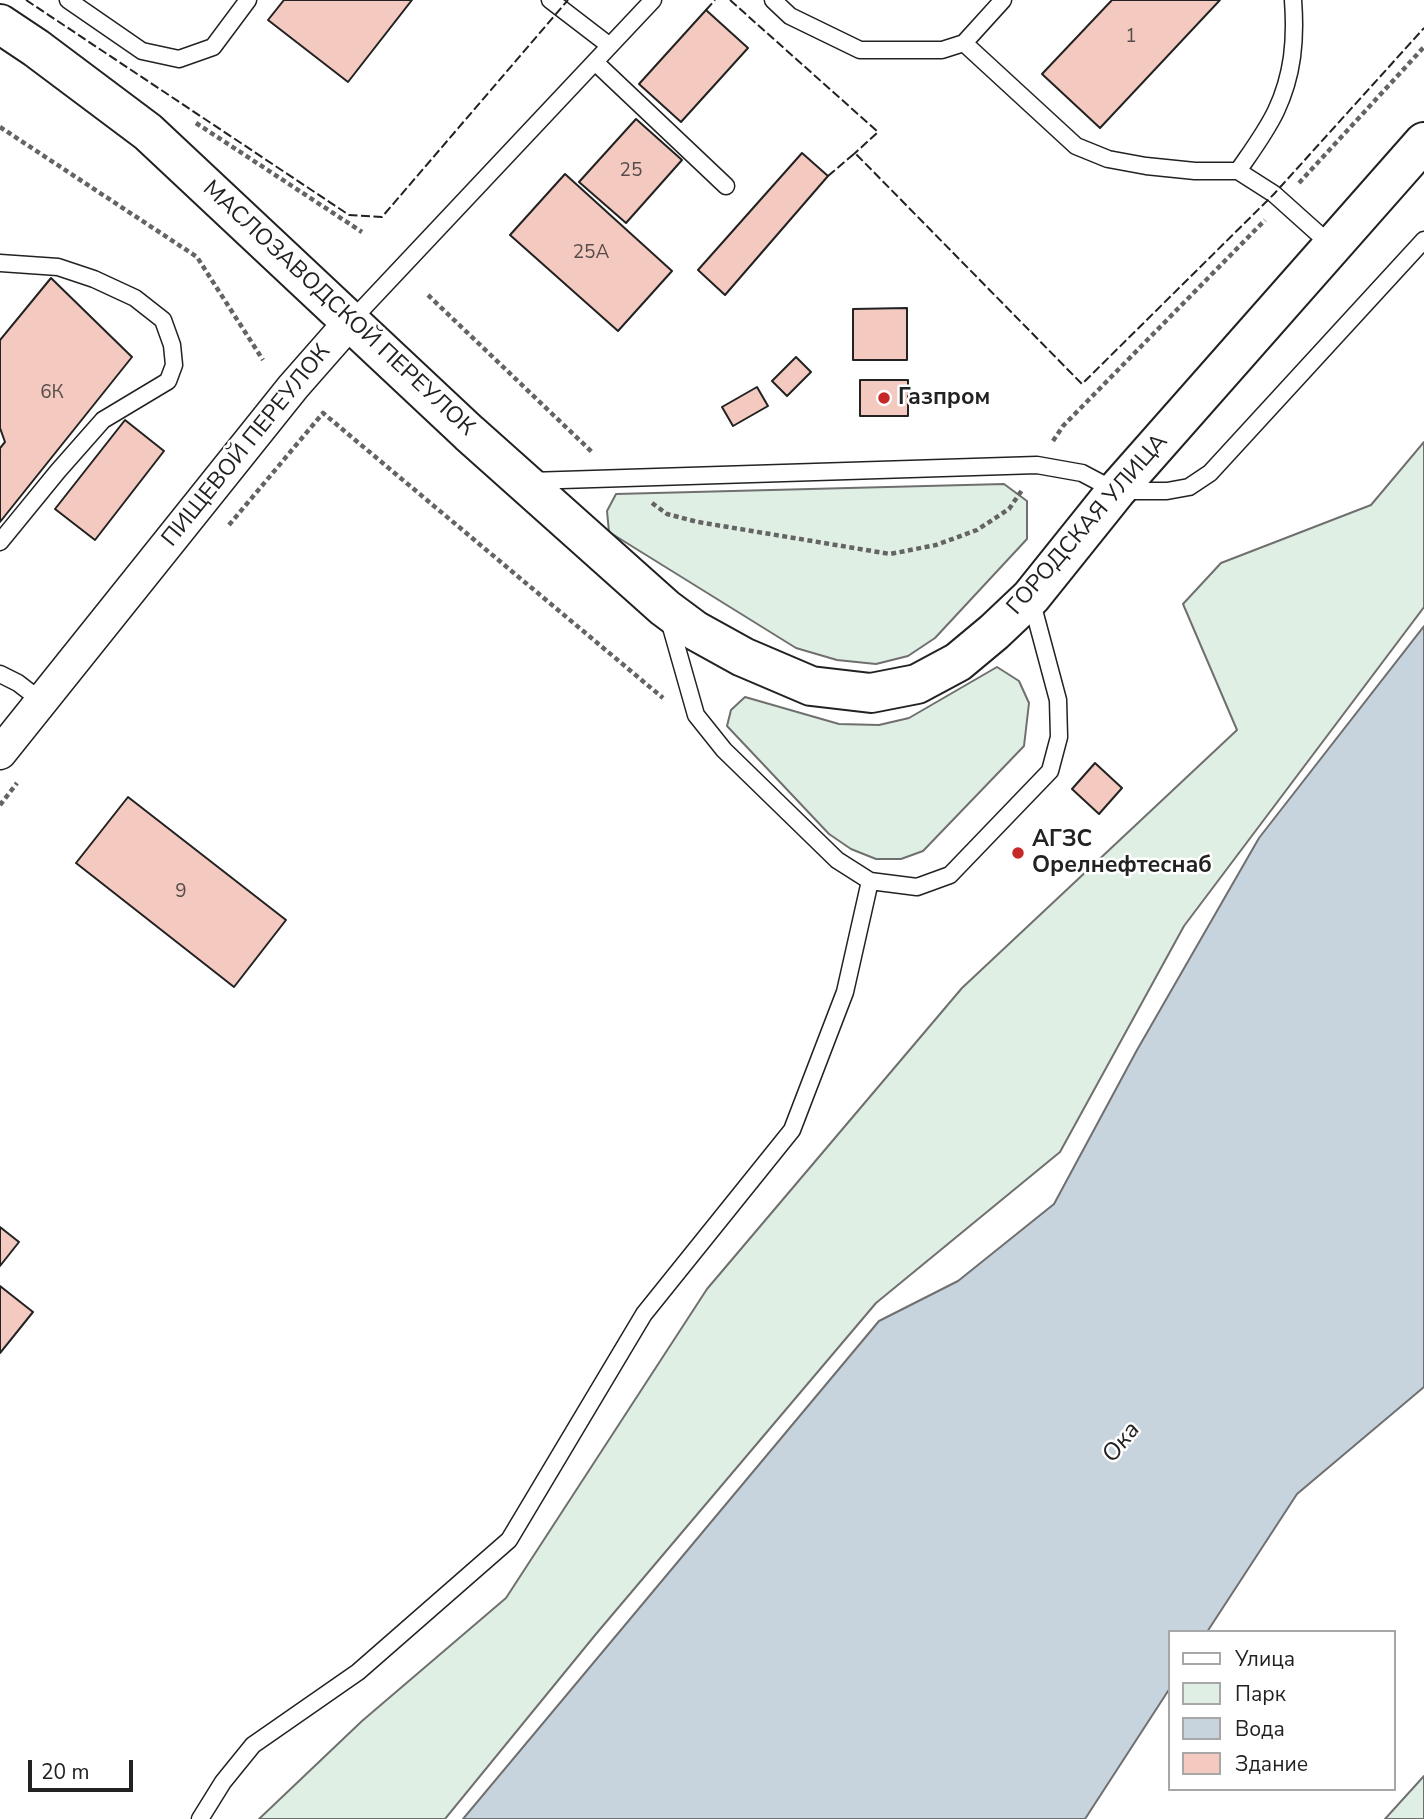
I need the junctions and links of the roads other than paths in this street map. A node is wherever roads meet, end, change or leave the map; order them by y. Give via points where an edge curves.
1 (68, 0) edge
2 (248, 0) edge
3 (550, 0) edge
4 (653, 0) edge
5 (773, 0) edge
6 (1003, 0) edge
7 (1293, 0) edge
8 (0, 24) edge
9 (964, 43) junction
10 (610, 46) junction
11 (595, 62) junction
12 (1424, 142) edge
13 (1238, 171) junction
14 (726, 186) dead end
15 (1424, 240) edge
16 (1332, 246) junction
17 (0, 263) edge
18 (351, 321) junction
19 (524, 481) junction
20 (1116, 491) junction
21 (0, 542) edge
22 (1031, 597) junction
23 (665, 608) junction
24 (0, 674) edge
25 (40, 700) junction
26 (0, 753) edge
27 (870, 881) junction
28 (200, 1819) edge

1 - 2 lane via 142,51 179,60 213,47
3 - 10 lane
4 - 10 lane, ПИЩЕВОЙ ПЕРЕУЛОК
5 - 9 lane via 790,16 860,50 942,50
6 - 9 lane
7 - 13 lane via 1296,30 1290,77 1275,114
8 - 18 highway, МАСЛОЗАВОДСКОЙ ПЕРЕУЛОК via 148,132
9 - 13 lane via 1076,146 1108,159 1146,166
10 - 11 lane, ПИЩЕВОЙ ПЕРЕУЛОК
11 - 14 lane
11 - 18 lane, ПИЩЕВОЙ ПЕРЕУЛОК
12 - 16 highway, ГОРОДСКАЯ УЛИЦА
13 - 16 lane via 1274,194
15 - 20 lane via 1210,473 1189,487
16 - 20 highway, ГОРОДСКАЯ УЛИЦА
17 - 21 lane via 58,267 135,298 163,320 174,365 168,381 103,420
18 - 19 highway, МАСЛОЗАВОДСКОЙ ПЕРЕУЛОК
18 - 25 street, ПИЩЕВОЙ ПЕРЕУЛОК
19 - 20 lane via 1037,465 1082,473
19 - 23 highway, МАСЛОЗАВОДСКОЙ ПЕРЕУЛОК
20 - 22 highway, ГОРОДСКАЯ УЛИЦА
22 - 23 highway, ГОРОДСКАЯ УЛИЦА via 958,662 917,684 871,693 811,686 743,657
22 - 27 lane via 1058,700 1059,737 1050,771 950,875 918,887
23 - 27 lane via 696,715 724,750 836,860
24 - 25 lane
25 - 26 street, ПИЩЕВОЙ ПЕРЕУЛОК
27 - 28 lane via 845,992 792,1130 644,1314 509,1540 358,1672 253,1745

